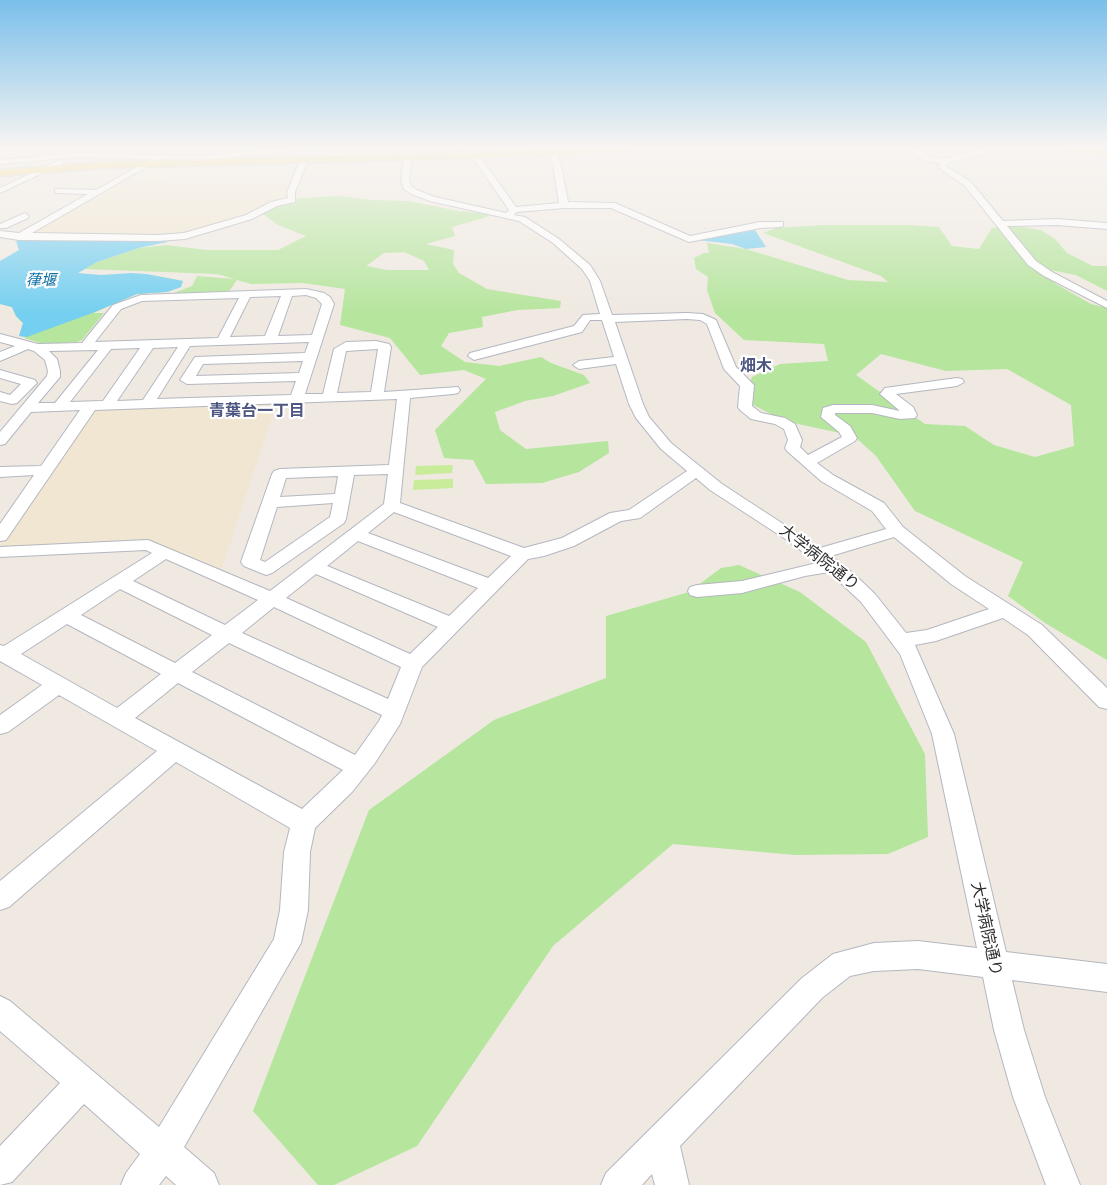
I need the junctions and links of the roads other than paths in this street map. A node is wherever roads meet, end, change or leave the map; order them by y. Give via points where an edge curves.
1 (77, 203) edge
2 (277, 203) edge
3 (459, 203) edge
4 (507, 203) edge
5 (983, 203) edge
6 (564, 205) joint
7 (512, 212) junction
8 (25, 216) dead end
9 (780, 224) dead end
10 (1000, 224) junction
11 (1107, 226) edge
12 (1, 229) edge
13 (32, 229) junction
14 (19, 236) junction
15 (2, 245) edge
16 (288, 293) junction
17 (246, 294) junction
18 (1107, 305) edge
19 (608, 318) junction
20 (0, 338) edge
21 (316, 338) junction
22 (270, 340) junction
23 (222, 341) junction
24 (186, 343) junction
25 (149, 344) junction
26 (108, 345) junction
27 (86, 346) junction
28 (32, 347) junction
29 (474, 356) dead end
30 (0, 357) edge
31 (309, 357) junction
32 (622, 360) junction
33 (585, 361) dead end
34 (0, 374) edge
35 (303, 376) junction
36 (957, 382) dead end
37 (453, 390) dead end
38 (404, 395) junction
39 (0, 396) edge
40 (377, 396) junction
41 (329, 397) junction
42 (297, 398) junction
43 (148, 403) junction
44 (108, 404) junction
45 (91, 405) junction
46 (60, 406) junction
47 (27, 408) junction
48 (2, 437) edge
49 (807, 462) junction
50 (396, 469) junction
51 (46, 470) junction
52 (347, 471) junction
53 (0, 472) edge
54 (696, 472) junction
55 (342, 498) junction
56 (270, 502) junction
57 (392, 506) junction
58 (897, 531) junction
59 (356, 534) junction
60 (0, 536) edge
61 (0, 552) edge
62 (164, 553) junction
63 (523, 554) junction
64 (826, 560) junction
65 (314, 567) junction
66 (120, 582) junction
67 (491, 586) junction
68 (698, 592) dead end
69 (272, 599) junction
70 (1006, 610) junction
71 (66, 616) junction
72 (452, 624) junction
73 (227, 634) junction
74 (902, 641) junction
75 (2, 654) edge
76 (413, 664) junction
77 (177, 673) junction
78 (58, 685) junction
79 (1107, 701) edge
80 (394, 712) junction
81 (118, 719) junction
82 (0, 726) edge
83 (174, 750) junction
84 (358, 767) junction
85 (304, 823) junction
86 (0, 898) edge
87 (994, 964) junction
88 (1107, 978) edge
89 (1, 1014) edge
90 (83, 1082) junction
91 (662, 1142) junction
92 (164, 1150) junction
93 (0, 1170) edge
94 (138, 1185) edge
95 (202, 1185) edge
96 (618, 1185) edge
97 (672, 1185) edge
98 (1063, 1185) edge

1 - 13 street
2 - 14 street via 249,217 184,236
3 - 7 street, 大学病院通り
4 - 7 street
5 - 10 street
6 - 7 street
6 - 9 street via 620,207 689,239
7 - 19 street, 大学病院通り via 556,241 586,267 595,281
8 - 12 street
10 - 11 street
10 - 18 street via 1032,263
12 - 13 street
12 - 14 street
13 - 14 street
14 - 15 street
16 - 17 street
16 - 21 street via 306,292 326,298 328,304
16 - 22 street
17 - 23 street
17 - 27 street via 156,296 129,301 117,307
19 - 29 street via 587,317 578,329
19 - 32 street, 大学病院通り
19 - 49 street via 687,316 703,317 712,322 730,369 747,385 745,407 756,416 780,421 790,427 795,440 792,448
20 - 28 street
21 - 22 street
21 - 31 street
22 - 23 street
23 - 24 street
24 - 25 street
24 - 43 street
25 - 26 street
25 - 44 street
26 - 27 street
26 - 46 street
27 - 28 street
28 - 30 street
28 - 47 street via 51,359 53,377
31 - 35 street
31 - 35 street via 199,360 186,380
32 - 33 street
32 - 54 street, 大学病院通り via 643,418 666,446
34 - 39 street via 30,383 12,400
35 - 42 street
36 - 49 street via 890,391 887,394 910,415 872,410 828,411 828,417 845,429 850,438
37 - 38 street
38 - 40 street
38 - 50 street
40 - 41 street
40 - 41 street via 384,347 346,346 340,349
41 - 42 street
42 - 43 street
43 - 44 street
44 - 45 street
45 - 46 street
45 - 51 street
46 - 47 street
47 - 48 street
49 - 58 street via 827,478 878,507
50 - 52 street
50 - 57 street
51 - 53 street
51 - 60 street
52 - 55 street
52 - 56 street via 280,474
54 - 63 street via 634,514 616,517 568,542
54 - 64 street, 大学病院通り
55 - 56 street
55 - 56 street via 338,519 266,569 250,562
57 - 59 street
57 - 63 street
58 - 64 street
58 - 70 street via 958,580
59 - 65 street
59 - 67 street
61 - 62 street via 139,544
62 - 66 street
62 - 69 street
63 - 67 street
64 - 68 street via 804,570 742,587
64 - 74 street, 大学病院通り via 868,598
65 - 69 street
65 - 72 street
66 - 71 street
66 - 73 street
67 - 72 street
69 - 73 street
69 - 76 street
70 - 74 street via 929,636
70 - 79 street via 1035,630
71 - 75 street
71 - 77 street
72 - 76 street
73 - 77 street
73 - 80 street
74 - 87 street, 大学病院通り via 943,734
75 - 78 street
76 - 80 street
77 - 81 street
77 - 84 street
78 - 81 street
78 - 82 street
80 - 84 street
81 - 83 street
83 - 85 street
83 - 86 street
84 - 85 street
85 - 92 street via 296,852 294,910 287,943
87 - 88 street
87 - 91 street via 918,954 874,957 843,964 812,988
87 - 98 street, 大学病院通り via 1029,1098
89 - 90 street
90 - 92 street
90 - 93 street
91 - 96 street
91 - 97 street
92 - 94 street
92 - 95 street

